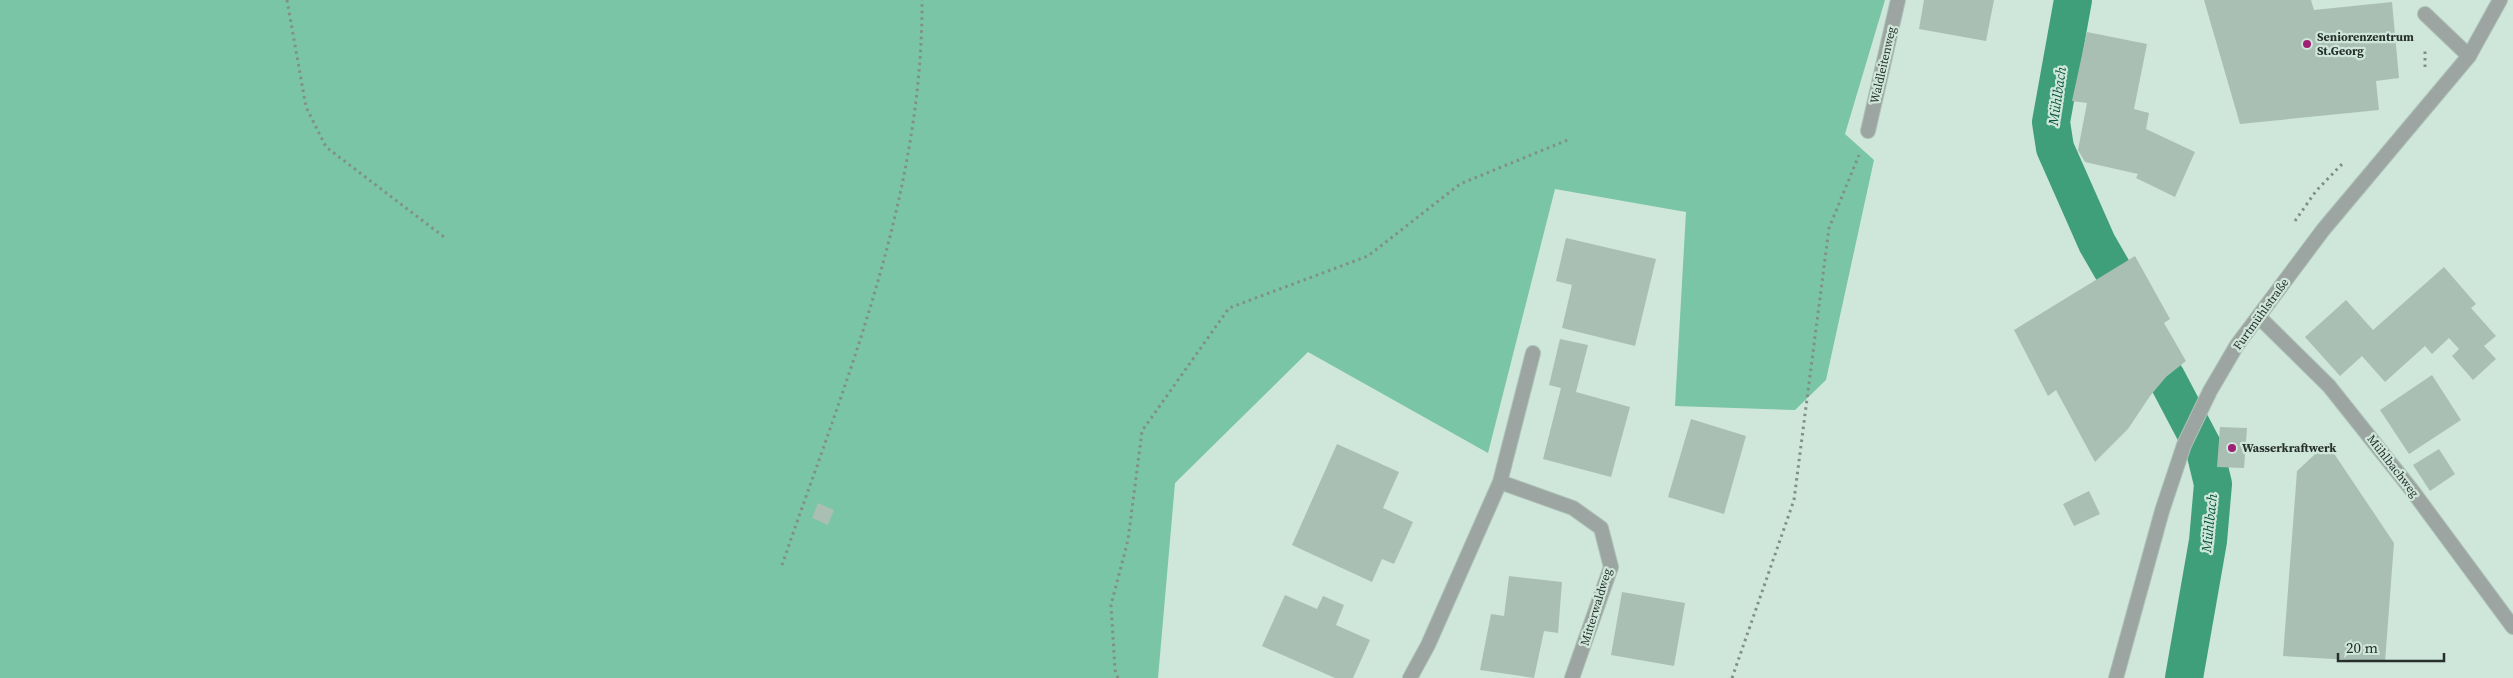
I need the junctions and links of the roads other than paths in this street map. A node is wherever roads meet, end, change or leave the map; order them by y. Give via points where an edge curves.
1 (1898, 0) edge
2 (2500, 0) edge
3 (2505, 0) edge
4 (2513, 6) edge
5 (2425, 14) dead end
6 (2469, 56) junction
7 (1868, 131) road end
8 (2259, 317) junction
9 (1533, 353) dead end
10 (1500, 482) junction
11 (2513, 627) edge
12 (1410, 678) edge
13 (1572, 678) edge
14 (2116, 678) edge

1 - 7 street, Waldleitenweg
2 - 6 street, Furtmühlstraße
3 - 4 street
5 - 6 street
6 - 8 street, Furtmühlstraße via 2323,230
8 - 11 street, Mühlbachweg via 2329,386 2412,489
8 - 14 street, Furtmühlstraße via 2237,344 2184,445 2162,511
9 - 10 street
10 - 12 street via 1428,645
10 - 13 street, Mitterwaldweg via 1573,508 1601,528 1611,567

